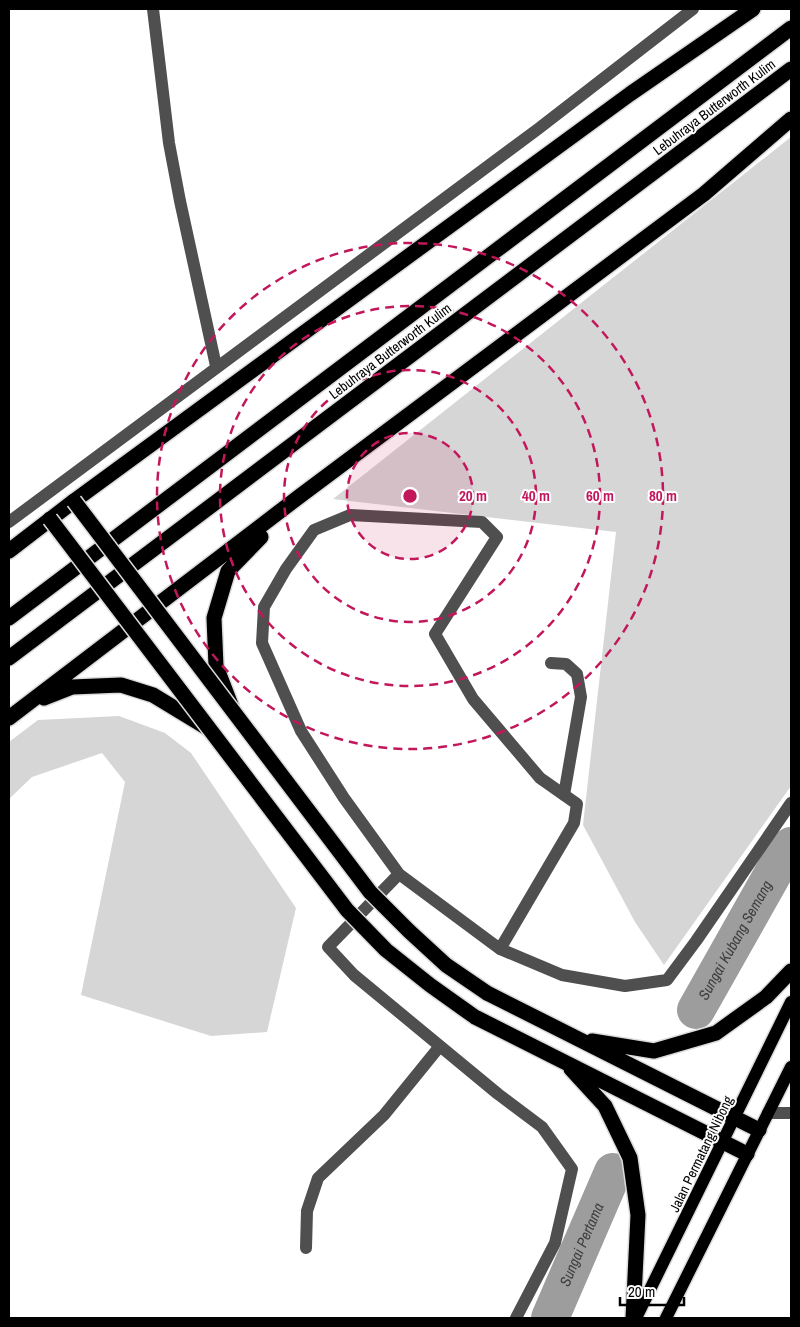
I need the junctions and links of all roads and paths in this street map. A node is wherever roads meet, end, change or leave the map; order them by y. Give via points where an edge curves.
1 (153, 9) edge
2 (693, 9) edge
3 (753, 9) edge
4 (791, 28) edge
5 (791, 69) edge
6 (791, 118) edge
7 (216, 366) junction
8 (300, 496) junction
9 (74, 501) junction
10 (50, 519) junction
11 (9, 522) edge
12 (9, 551) edge
13 (155, 608) junction
14 (9, 618) edge
15 (132, 626) junction
16 (9, 658) edge
17 (551, 663) dead end
18 (27, 704) junction
19 (234, 712) junction
20 (9, 718) edge
21 (210, 730) junction
22 (564, 794) junction
23 (791, 803) edge
24 (399, 874) junction
25 (500, 949) junction
26 (791, 971) edge
27 (791, 1002) edge
28 (578, 1039) junction
29 (440, 1046) junction
30 (566, 1063) junction
31 (791, 1067) edge
32 (768, 1113) junction
33 (791, 1113) edge
34 (735, 1119) junction
35 (759, 1130) junction
36 (723, 1142) junction
37 (747, 1154) junction
38 (306, 1248) dead end
39 (516, 1318) edge
40 (634, 1318) edge
41 (666, 1318) edge

1 - 7 street via 169,144
2 - 7 street
3 - 9 highway via 630,94
4 - 14 highway, Lebuhraya Butterworth Kulim
5 - 16 highway, Lebuhraya Butterworth Kulim
6 - 8 highway via 704,194
7 - 11 street
8 - 13 highway
8 - 19 highway, bridge via 228,570 214,618 216,666
9 - 10 highway
9 - 13 highway, bridge
10 - 12 highway
10 - 15 highway, bridge
13 - 15 highway
13 - 19 highway, bridge
15 - 18 highway
15 - 21 highway, bridge
17 - 22 street via 566,664 577,674 581,697
18 - 20 highway
18 - 21 highway via 72,687 121,686 153,695
19 - 28 highway, bridge via 370,892 409,932 446,965 487,993
21 - 30 highway, bridge via 347,910 386,950 475,1017
22 - 24 street via 540,778 472,699 435,634 497,536 482,522 350,515 314,530 264,607 262,642 301,731
22 - 25 street via 577,804 574,823
23 - 25 street via 667,980 625,986 562,975
24 - 25 street
24 - 29 street via 328,947 354,975
26 - 28 highway via 766,997 716,1033 654,1050
27 - 34 main road, Jalan Permatang Nibong
28 - 34 highway
29 - 38 street via 384,1115 318,1178 307,1211
29 - 39 street via 542,1127 572,1169 555,1243
30 - 36 highway
30 - 40 highway via 605,1106 630,1158 638,1215
31 - 32 main road
32 - 33 street
32 - 35 main road
34 - 35 highway
34 - 36 main road, Jalan Permatang Nibong
35 - 37 main road
36 - 37 highway
36 - 40 main road, Jalan Permatang Nibong
37 - 41 main road

